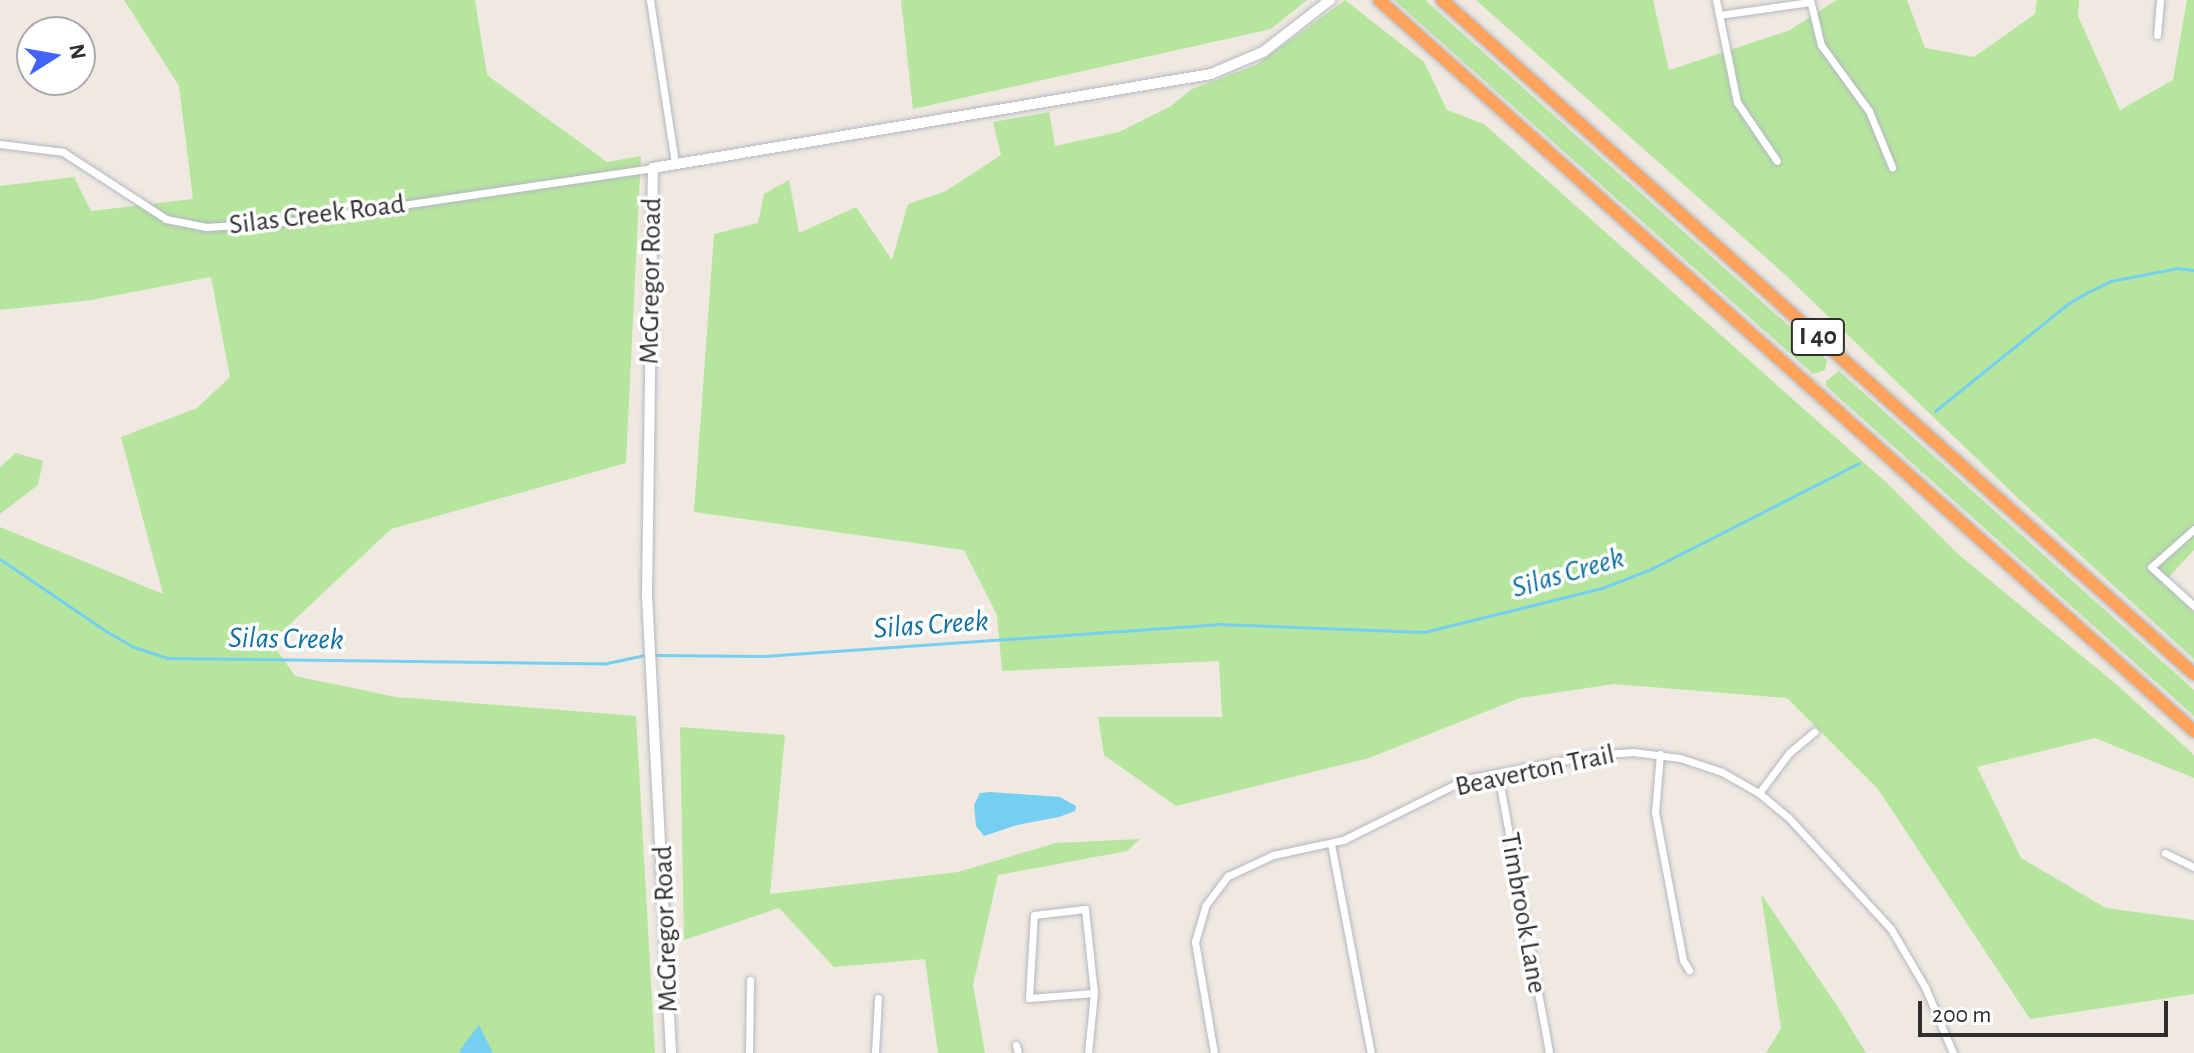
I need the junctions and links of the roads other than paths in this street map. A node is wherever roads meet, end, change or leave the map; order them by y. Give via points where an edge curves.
1 (650, 0) edge
2 (1330, 0) edge
3 (1379, 0) edge
4 (1442, 0) edge
5 (1716, 0) edge
6 (2160, 0) edge
7 (1810, 1) edge
8 (1719, 15) junction
9 (2157, 35) dead end
10 (0, 144) edge
11 (1777, 161) dead end
12 (675, 164) junction
13 (1892, 167) dead end
14 (653, 168) junction
15 (2194, 529) edge
16 (2194, 606) edge
17 (2194, 674) edge
18 (2194, 731) edge
19 (1814, 732) dead end
20 (1660, 754) junction
21 (1498, 774) junction
22 (1759, 793) junction
23 (1331, 844) junction
24 (2165, 853) dead end
25 (2194, 867) edge
26 (1689, 970) dead end
27 (750, 980) dead end
28 (1094, 993) junction
29 (878, 998) dead end
30 (671, 1053) edge
31 (749, 1053) edge
32 (875, 1053) edge
33 (1088, 1053) edge
34 (1214, 1053) edge
35 (1371, 1053) edge
36 (1549, 1053) edge
37 (1953, 1053) edge

1 - 12 street
2 - 12 street, McGregor Road via 1263,52 1211,74
3 - 18 highway, I 40
4 - 17 highway, I 40
5 - 8 street
6 - 9 street
7 - 8 street
7 - 13 street via 1821,45 1869,111
8 - 11 street via 1737,102
10 - 14 street, Silas Creek Road via 63,152 166,219 206,227 294,221
12 - 14 street, McGregor Road
14 - 30 street, McGregor Road via 647,594
15 - 16 street via 2151,567
19 - 22 street via 1789,753
20 - 21 street, Beaverton Trail via 1603,753
20 - 22 street, Beaverton Trail via 1703,765
20 - 26 street via 1656,820
21 - 23 street, Beaverton Trail via 1466,779
21 - 36 street, Timbrook Lane
22 - 37 street, Beaverton Trail via 1788,817 1891,929 1920,976
23 - 34 street, Beaverton Trail via 1273,855 1241,868 1220,883 1205,906 1195,942
23 - 35 street
24 - 25 street
27 - 31 street
28 - 28 street via 1085,909 1034,915 1029,998
28 - 33 street
29 - 32 street

